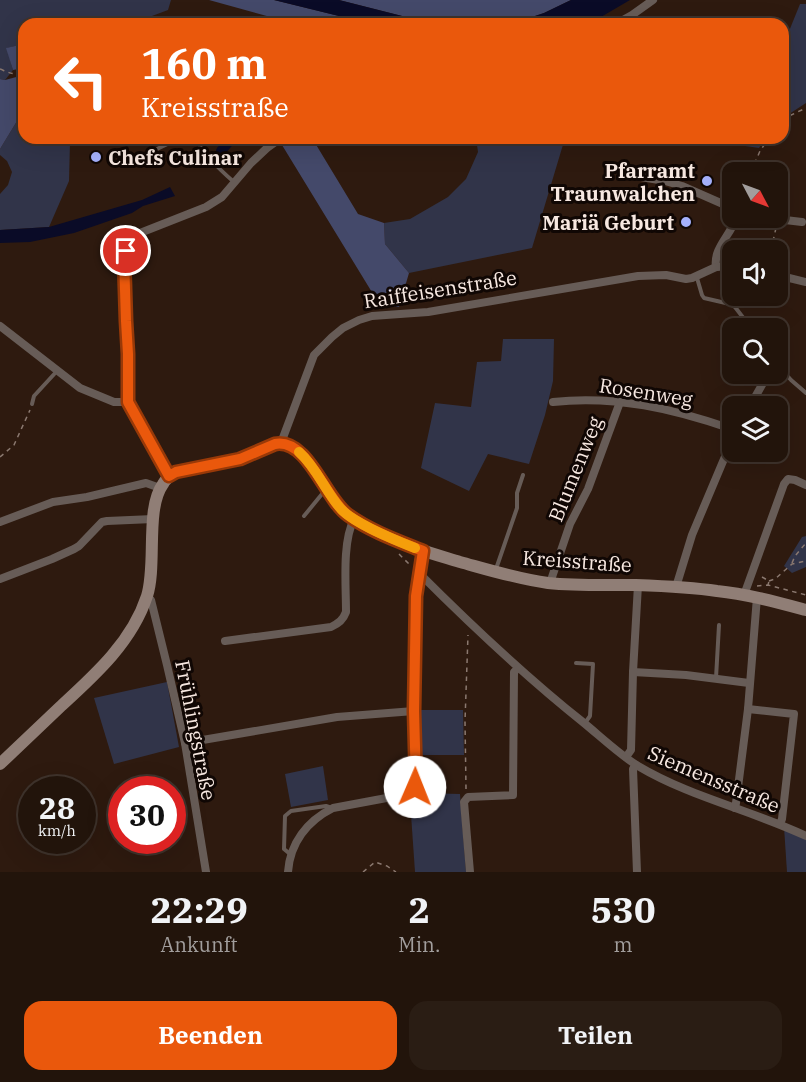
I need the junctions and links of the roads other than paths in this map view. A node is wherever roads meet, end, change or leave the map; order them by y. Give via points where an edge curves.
1 (653, 0) edge
2 (627, 18) edge
3 (167, 144) edge
4 (199, 144) edge
5 (273, 144) edge
6 (134, 160) dead end
7 (623, 174) dead end
8 (234, 182) junction
9 (722, 204) edge
10 (788, 220) edge
11 (802, 222) dead end
12 (732, 228) edge
13 (716, 267) junction
14 (722, 267) edge
15 (697, 277) junction
16 (788, 278) edge
17 (806, 282) edge
18 (743, 318) edge
19 (0, 326) edge
20 (57, 370) junction
21 (788, 377) edge
22 (806, 393) edge
23 (128, 402) junction
24 (554, 402) dead end
25 (620, 402) junction
26 (32, 404) road end
27 (722, 426) edge
28 (281, 443) junction
29 (723, 462) edge
30 (523, 475) dead end
31 (169, 476) junction
32 (806, 485) edge
33 (160, 488) junction
34 (328, 491) junction
35 (304, 516) dead end
36 (153, 519) junction
37 (354, 519) junction
38 (0, 522) edge
39 (423, 551) junction
40 (495, 572) junction
41 (419, 573) junction
42 (0, 579) edge
43 (550, 583) junction
44 (638, 585) junction
45 (676, 587) junction
46 (744, 591) junction
47 (757, 597) junction
48 (146, 599) junction
49 (806, 610) edge
50 (719, 625) dead end
51 (225, 641) dead end
52 (576, 663) dead end
53 (518, 668) junction
54 (633, 672) junction
55 (716, 679) junction
56 (749, 683) junction
57 (748, 709) junction
58 (414, 711) junction
59 (584, 723) junction
60 (184, 743) junction
61 (626, 757) junction
62 (0, 764) edge
63 (636, 765) junction
64 (333, 808) junction
65 (735, 808) junction
66 (780, 824) junction
67 (806, 837) edge
68 (291, 855) junction
69 (206, 872) edge
70 (288, 872) edge
71 (470, 872) edge
72 (637, 872) edge

1 - 2 street
3 - 6 lane
4 - 8 lane
5 - 8 street
7 - 9 street via 682,186
8 - 23 street via 222,197 206,207 140,233 129,244 124,258
10 - 11 street
12 - 13 street via 716,255
13 - 14 street
13 - 15 street
15 - 18 lane via 704,298 730,304
15 - 28 street, Raiffeisenstraße via 638,276 359,320 343,328 314,356
16 - 17 street
19 - 20 street
20 - 23 street via 80,388 114,402
20 - 26 lane via 34,396
21 - 22 lane
23 - 31 street
24 - 25 street, Rosenweg
25 - 27 street, Rosenweg via 648,405
25 - 43 street, Blumenweg
28 - 31 street via 240,459
28 - 34 street, Kreisstraße via 302,455
29 - 45 street
30 - 40 lane via 517,508
31 - 33 street
32 - 46 street via 791,479 784,484
33 - 36 street
33 - 38 street via 146,483 53,502
34 - 35 lane
34 - 37 street, Kreisstraße
36 - 42 street via 102,522 74,549
36 - 48 street via 152,572
37 - 39 street, Kreisstraße
37 - 51 street via 347,543 343,619 331,627
39 - 40 street, Kreisstraße
39 - 41 street
40 - 43 street, Kreisstraße
41 - 53 street, Siemensstraße
41 - 58 street
43 - 44 street, Kreisstraße
44 - 45 street, Kreisstraße
44 - 54 street
45 - 46 street, Kreisstraße
46 - 47 street, Kreisstraße
47 - 49 street, Kreisstraße
47 - 56 street
48 - 60 street, Frühlingstraße via 151,600
48 - 62 street via 115,653
50 - 55 lane
52 - 59 lane via 593,664 590,716
53 - 59 street, Siemensstraße
53 - 71 street via 514,672 513,795 468,797 464,802
54 - 55 street
54 - 61 street via 631,750
55 - 56 street
56 - 57 street
57 - 65 street
57 - 66 street via 794,714
58 - 60 street via 337,717
58 - 64 street via 413,790
59 - 61 street, Siemensstraße
60 - 69 street, Frühlingstraße
61 - 63 street, Siemensstraße
63 - 65 street, Siemensstraße
63 - 72 street via 633,769
64 - 68 street via 307,826
64 - 68 lane via 286,814 284,849
65 - 66 street, Siemensstraße
66 - 67 street, Siemensstraße
68 - 70 street

